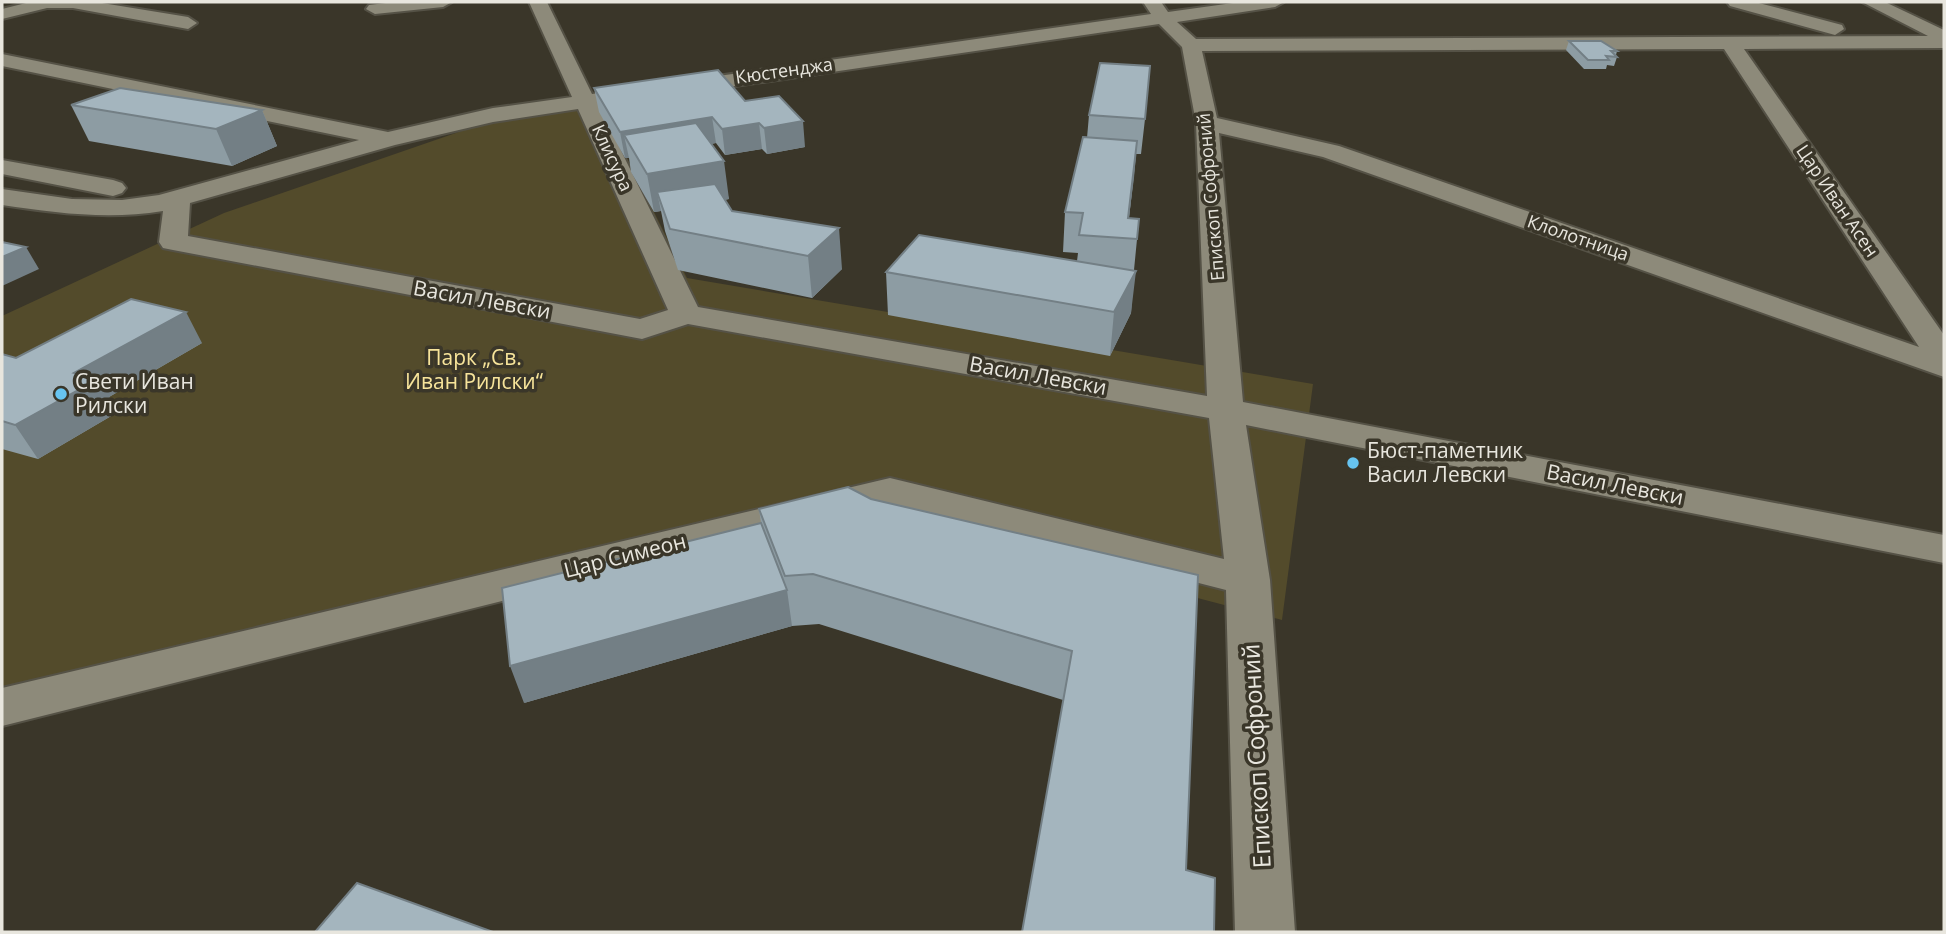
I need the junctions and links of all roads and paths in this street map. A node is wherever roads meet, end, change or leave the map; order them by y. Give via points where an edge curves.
1 (443, 2) edge
2 (538, 2) edge
3 (1275, 2) edge
4 (1736, 2) edge
5 (1871, 2) edge
6 (375, 9) dead end
7 (1157, 9) edge
8 (2, 14) edge
9 (188, 23) dead end
10 (1944, 40) edge
11 (1881, 42) junction
12 (1730, 43) junction
13 (1191, 44) junction
14 (2, 60) edge
15 (584, 100) junction
16 (1207, 123) junction
17 (389, 139) junction
18 (2, 167) edge
19 (2, 197) edge
20 (177, 200) junction
21 (686, 314) junction
22 (1944, 359) edge
23 (1944, 367) edge
24 (1226, 410) junction
25 (1944, 549) edge
26 (1248, 580) junction
27 (2, 706) edge
28 (1265, 932) edge

1 - 6 street
2 - 15 street, Клисура
3 - 7 street, Кюстенджа
4 - 11 street
5 - 10 street
7 - 13 street
7 - 15 street, Кюстенджа
8 - 9 street via 47,3 73,3
10 - 11 street
11 - 12 street
12 - 13 street
12 - 22 street, Цар Иван Асен
13 - 16 street, Епископ Софроний
14 - 17 street
15 - 17 street, Кюстенджа
15 - 21 street, Клисура
16 - 23 street, Клолотница via 1331,151
16 - 24 street, Епископ Софроний
17 - 20 street, Кюстенджа
18 - 20 street
19 - 20 street via 101,208
20 - 21 street, Васил Левски via 173,243 642,329
21 - 24 street, Васил Левски
24 - 25 street, Васил Левски
24 - 26 street, Епископ Софроний
26 - 27 street, Цар Симеон via 890,491
26 - 28 street, Епископ Софроний

